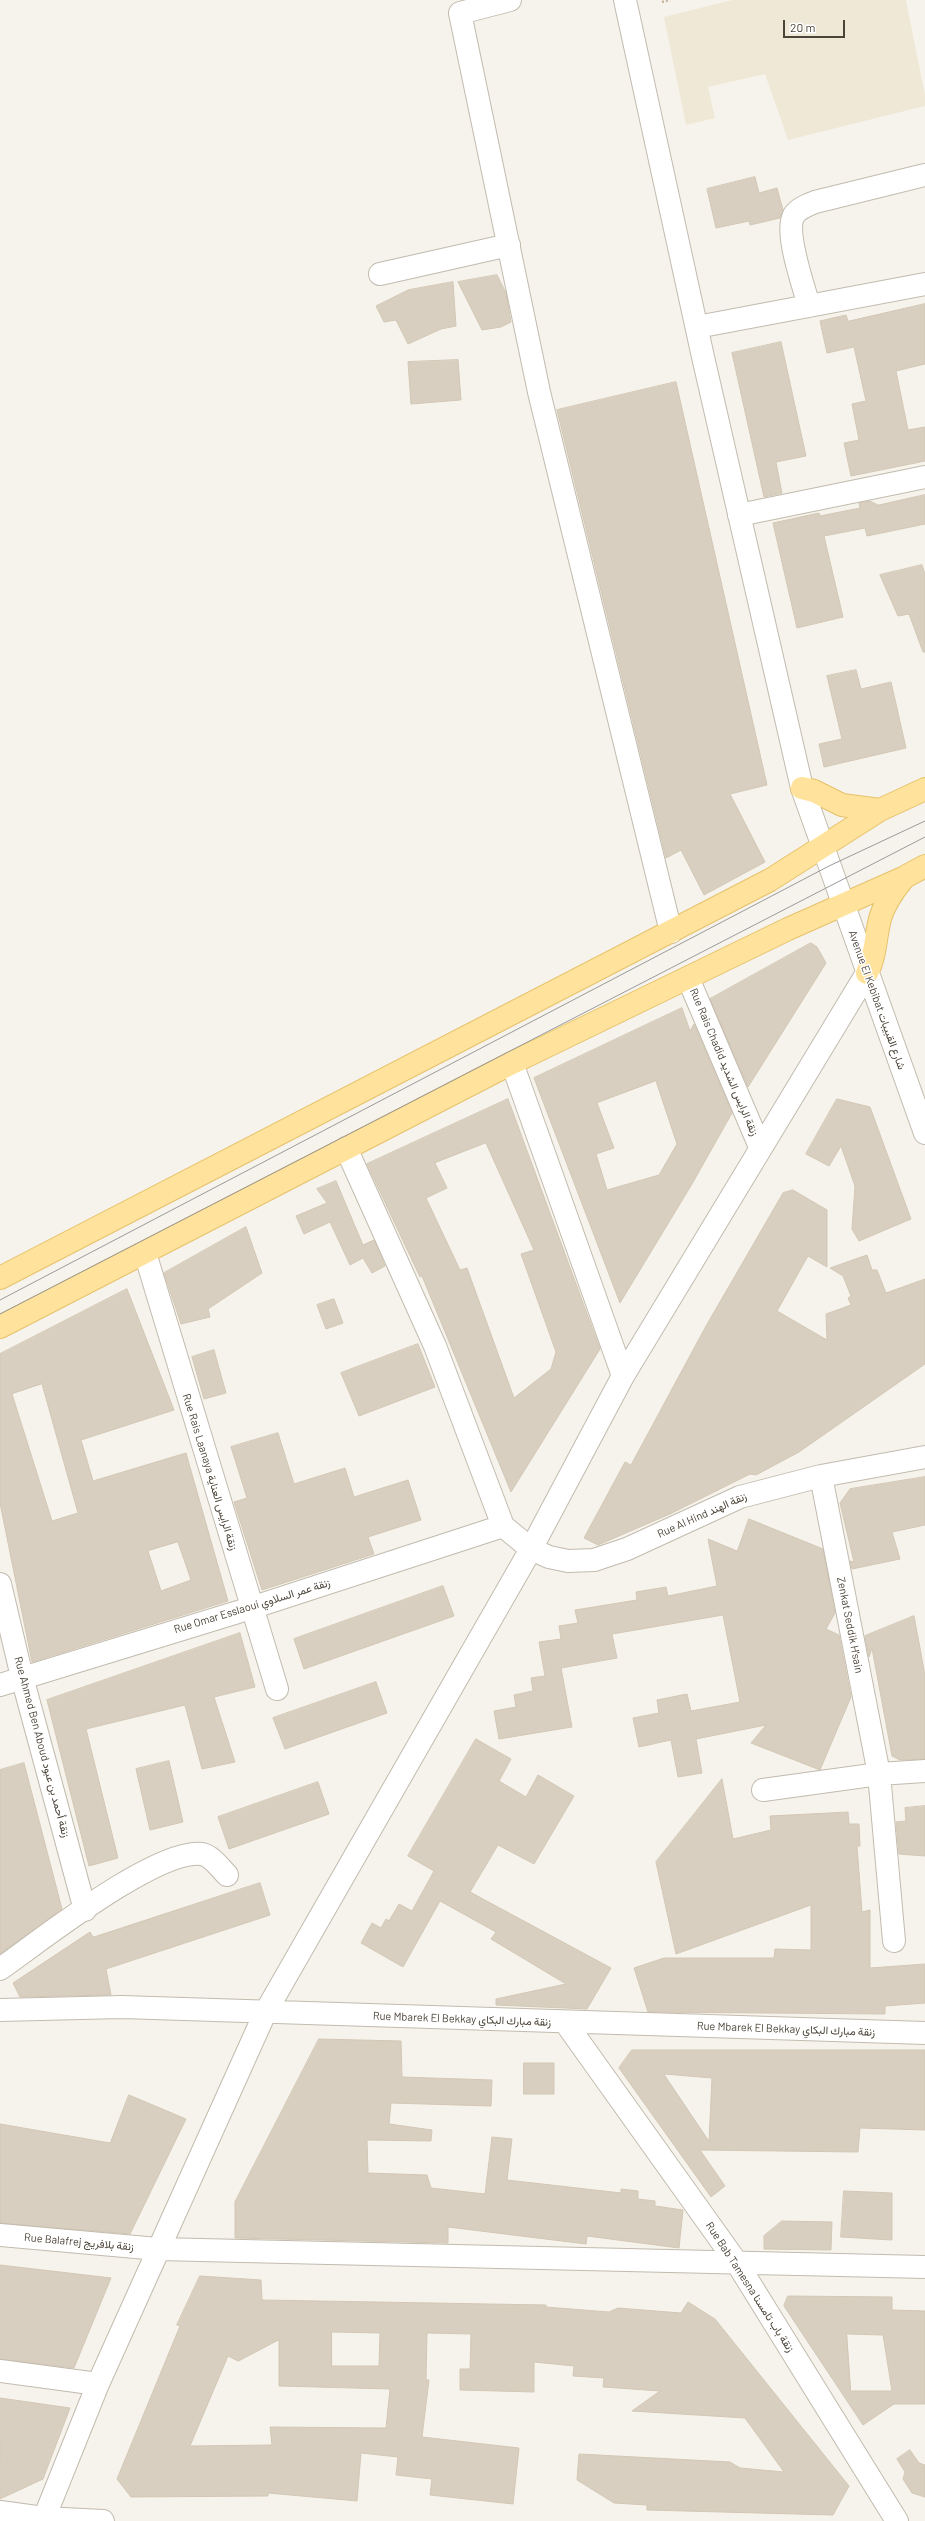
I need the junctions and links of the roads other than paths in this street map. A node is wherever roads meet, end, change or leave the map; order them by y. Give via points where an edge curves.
1 (510, 0) edge
2 (626, 0) edge
3 (925, 176) edge
4 (509, 245) junction
5 (380, 274) dead end
6 (925, 284) edge
7 (809, 306) junction
8 (697, 326) junction
9 (925, 477) edge
10 (739, 515) junction
11 (802, 788) junction
12 (925, 789) edge
13 (880, 810) junction
14 (827, 856) junction
15 (925, 866) edge
16 (903, 878) junction
17 (843, 905) junction
18 (671, 932) junction
19 (867, 973) junction
20 (688, 978) junction
21 (512, 1063) junction
22 (925, 1133) edge
23 (760, 1147) junction
24 (346, 1148) junction
25 (144, 1254) junction
26 (0, 1278) edge
27 (0, 1327) edge
28 (623, 1376) junction
29 (925, 1457) edge
30 (821, 1476) junction
31 (503, 1526) junction
32 (531, 1549) junction
33 (0, 1584) edge
34 (251, 1608) junction
35 (22, 1677) junction
36 (0, 1685) edge
37 (277, 1689) dead end
38 (925, 1771) edge
39 (879, 1774) junction
40 (763, 1790) dead end
41 (227, 1875) dead end
42 (84, 1910) junction
43 (894, 1941) dead end
44 (0, 1969) edge
45 (0, 2010) edge
46 (265, 2013) junction
47 (565, 2022) junction
48 (925, 2033) edge
49 (0, 2235) edge
50 (158, 2249) junction
51 (737, 2263) junction
52 (925, 2267) edge
53 (0, 2371) edge
54 (98, 2384) junction
55 (0, 2512) edge
56 (43, 2520) edge
57 (76, 2521) edge
58 (103, 2521) edge
59 (897, 2521) edge

1 - 4 street via 460,13
2 - 8 street, Avenue El Kebibat شارع القبيبات
3 - 7 street via 815,202 804,206 794,215 791,224 792,238
4 - 5 street
4 - 18 street via 543,407
6 - 7 street
7 - 8 street
8 - 10 street, Avenue El Kebibat شارع القبيبات
9 - 10 street
10 - 11 street, Avenue El Kebibat شارع القبيبات
11 - 13 main road via 842,805
11 - 14 street, Avenue El Kebibat شارع القبيبات
12 - 13 main road
13 - 14 main road
14 - 17 street, Avenue El Kebibat شارع القبيبات
14 - 18 main road via 770,880
15 - 16 main road
16 - 17 main road
16 - 19 main road via 880,917 874,956
17 - 19 street, Avenue El Kebibat شارع القبيبات
17 - 20 main road
18 - 26 main road
19 - 22 street, Avenue El Kebibat شارع القبيبات
19 - 23 street
20 - 21 main road
20 - 23 street, Rue Rais Chadid زنقة الرايس الشديد
21 - 24 main road
21 - 28 street
23 - 28 street
24 - 25 main road
24 - 31 street via 435,1346
25 - 27 main road
25 - 34 street, Rue Rais Laanaya زنقة الرايس العناية
28 - 32 street
29 - 30 street, Rue Al Hind زنقة الهند
30 - 32 street, Rue Al Hind زنقة الهند via 740,1497 628,1549 594,1560 568,1561 549,1557
30 - 39 street, Zenkat Seddik H'sain
31 - 32 street, Rue Al Hind زنقة الهند
31 - 34 street, Rue Omar Esslaoui زنقة عمر السلاوي
32 - 46 street
33 - 35 street, Rue Ahmed Ben Aboud زنقة أحمد بن عبود
34 - 35 street, Rue Omar Esslaoui زنقة عمر السلاوي
34 - 37 street, Rue Rais Laanaya زنقة الرايس العناية
35 - 36 street, Rue Omar Esslaoui زنقة عمر السلاوي
35 - 42 street, Rue Ahmed Ben Aboud زنقة أحمد بن عبود
38 - 39 street
39 - 40 street
39 - 43 street, Zenkat Seddik H'sain
41 - 42 street via 204,1854 176,1857 134,1878
42 - 44 street
45 - 46 street, Rue Mbarek El Bekkay زنقة مبارك البكاي via 122,2007
46 - 47 street, Rue Mbarek El Bekkay زنقة مبارك البكاي
46 - 50 street
47 - 48 street, Rue Mbarek El Bekkay زنقة مبارك البكاي
47 - 51 street, Rue Bab Tamesna زنقة باب تامسنا
49 - 50 street, Rue Balafrej زنقة بلافريج
50 - 51 street, Rue Balafrej زنقة بلافريج
50 - 54 street
51 - 52 street, Rue Balafrej زنقة بلافريج
51 - 59 street, Rue Bab Tamesna زنقة باب تامسنا
53 - 54 street
54 - 56 street
55 - 56 street
56 - 57 street
57 - 58 street

